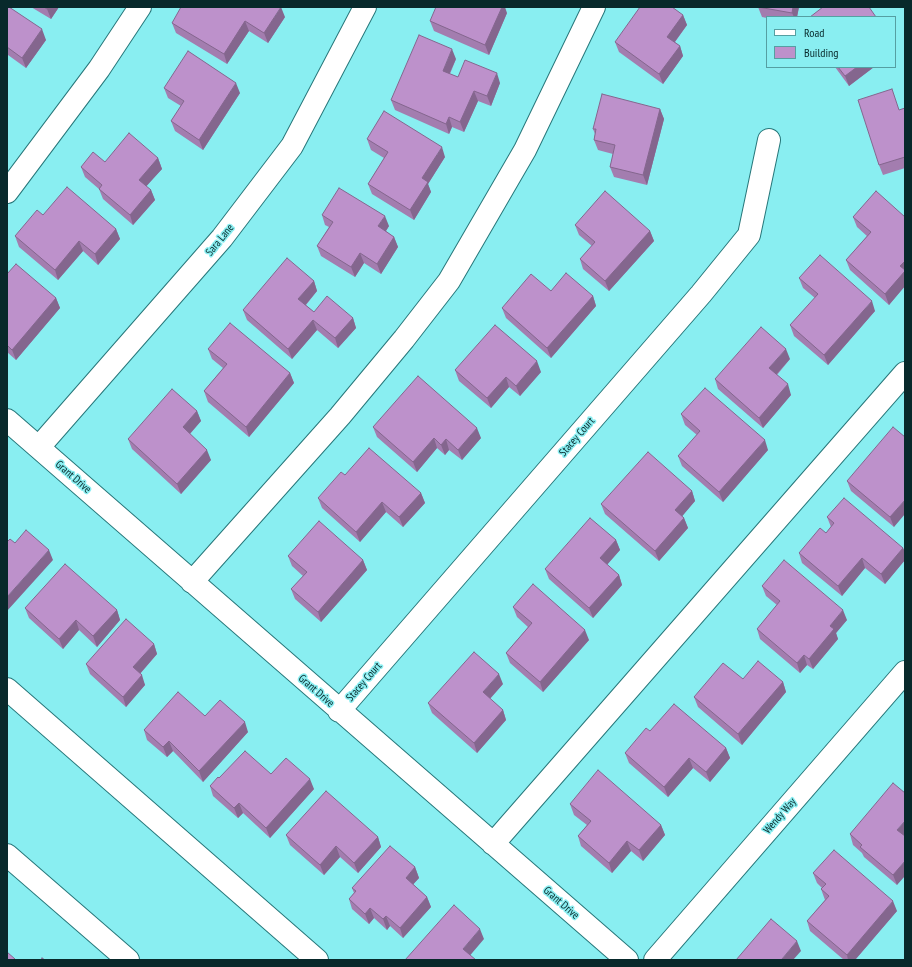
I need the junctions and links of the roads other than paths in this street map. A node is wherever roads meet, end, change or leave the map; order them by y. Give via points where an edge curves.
1 (140, 7) edge
2 (364, 7) edge
3 (594, 7) edge
4 (769, 140) dead end
5 (7, 192) edge
6 (905, 373) edge
7 (7, 420) edge
8 (39, 447) junction
9 (192, 582) junction
10 (905, 672) edge
11 (7, 689) edge
12 (339, 710) junction
13 (493, 844) junction
14 (7, 855) edge
15 (128, 960) edge
16 (317, 960) edge
17 (627, 960) edge
18 (655, 960) edge

1 - 5 street via 99,69
2 - 8 street, Sara Lane via 292,146 222,238
3 - 9 street via 525,150 449,281 340,416
4 - 12 street, Stacey Court via 750,235
6 - 13 street
7 - 8 street, Grant Drive
8 - 9 street, Grant Drive
9 - 12 street, Grant Drive
10 - 18 street, Wendy Way
11 - 16 street
12 - 13 street, Grant Drive
13 - 17 street, Grant Drive
14 - 15 street

